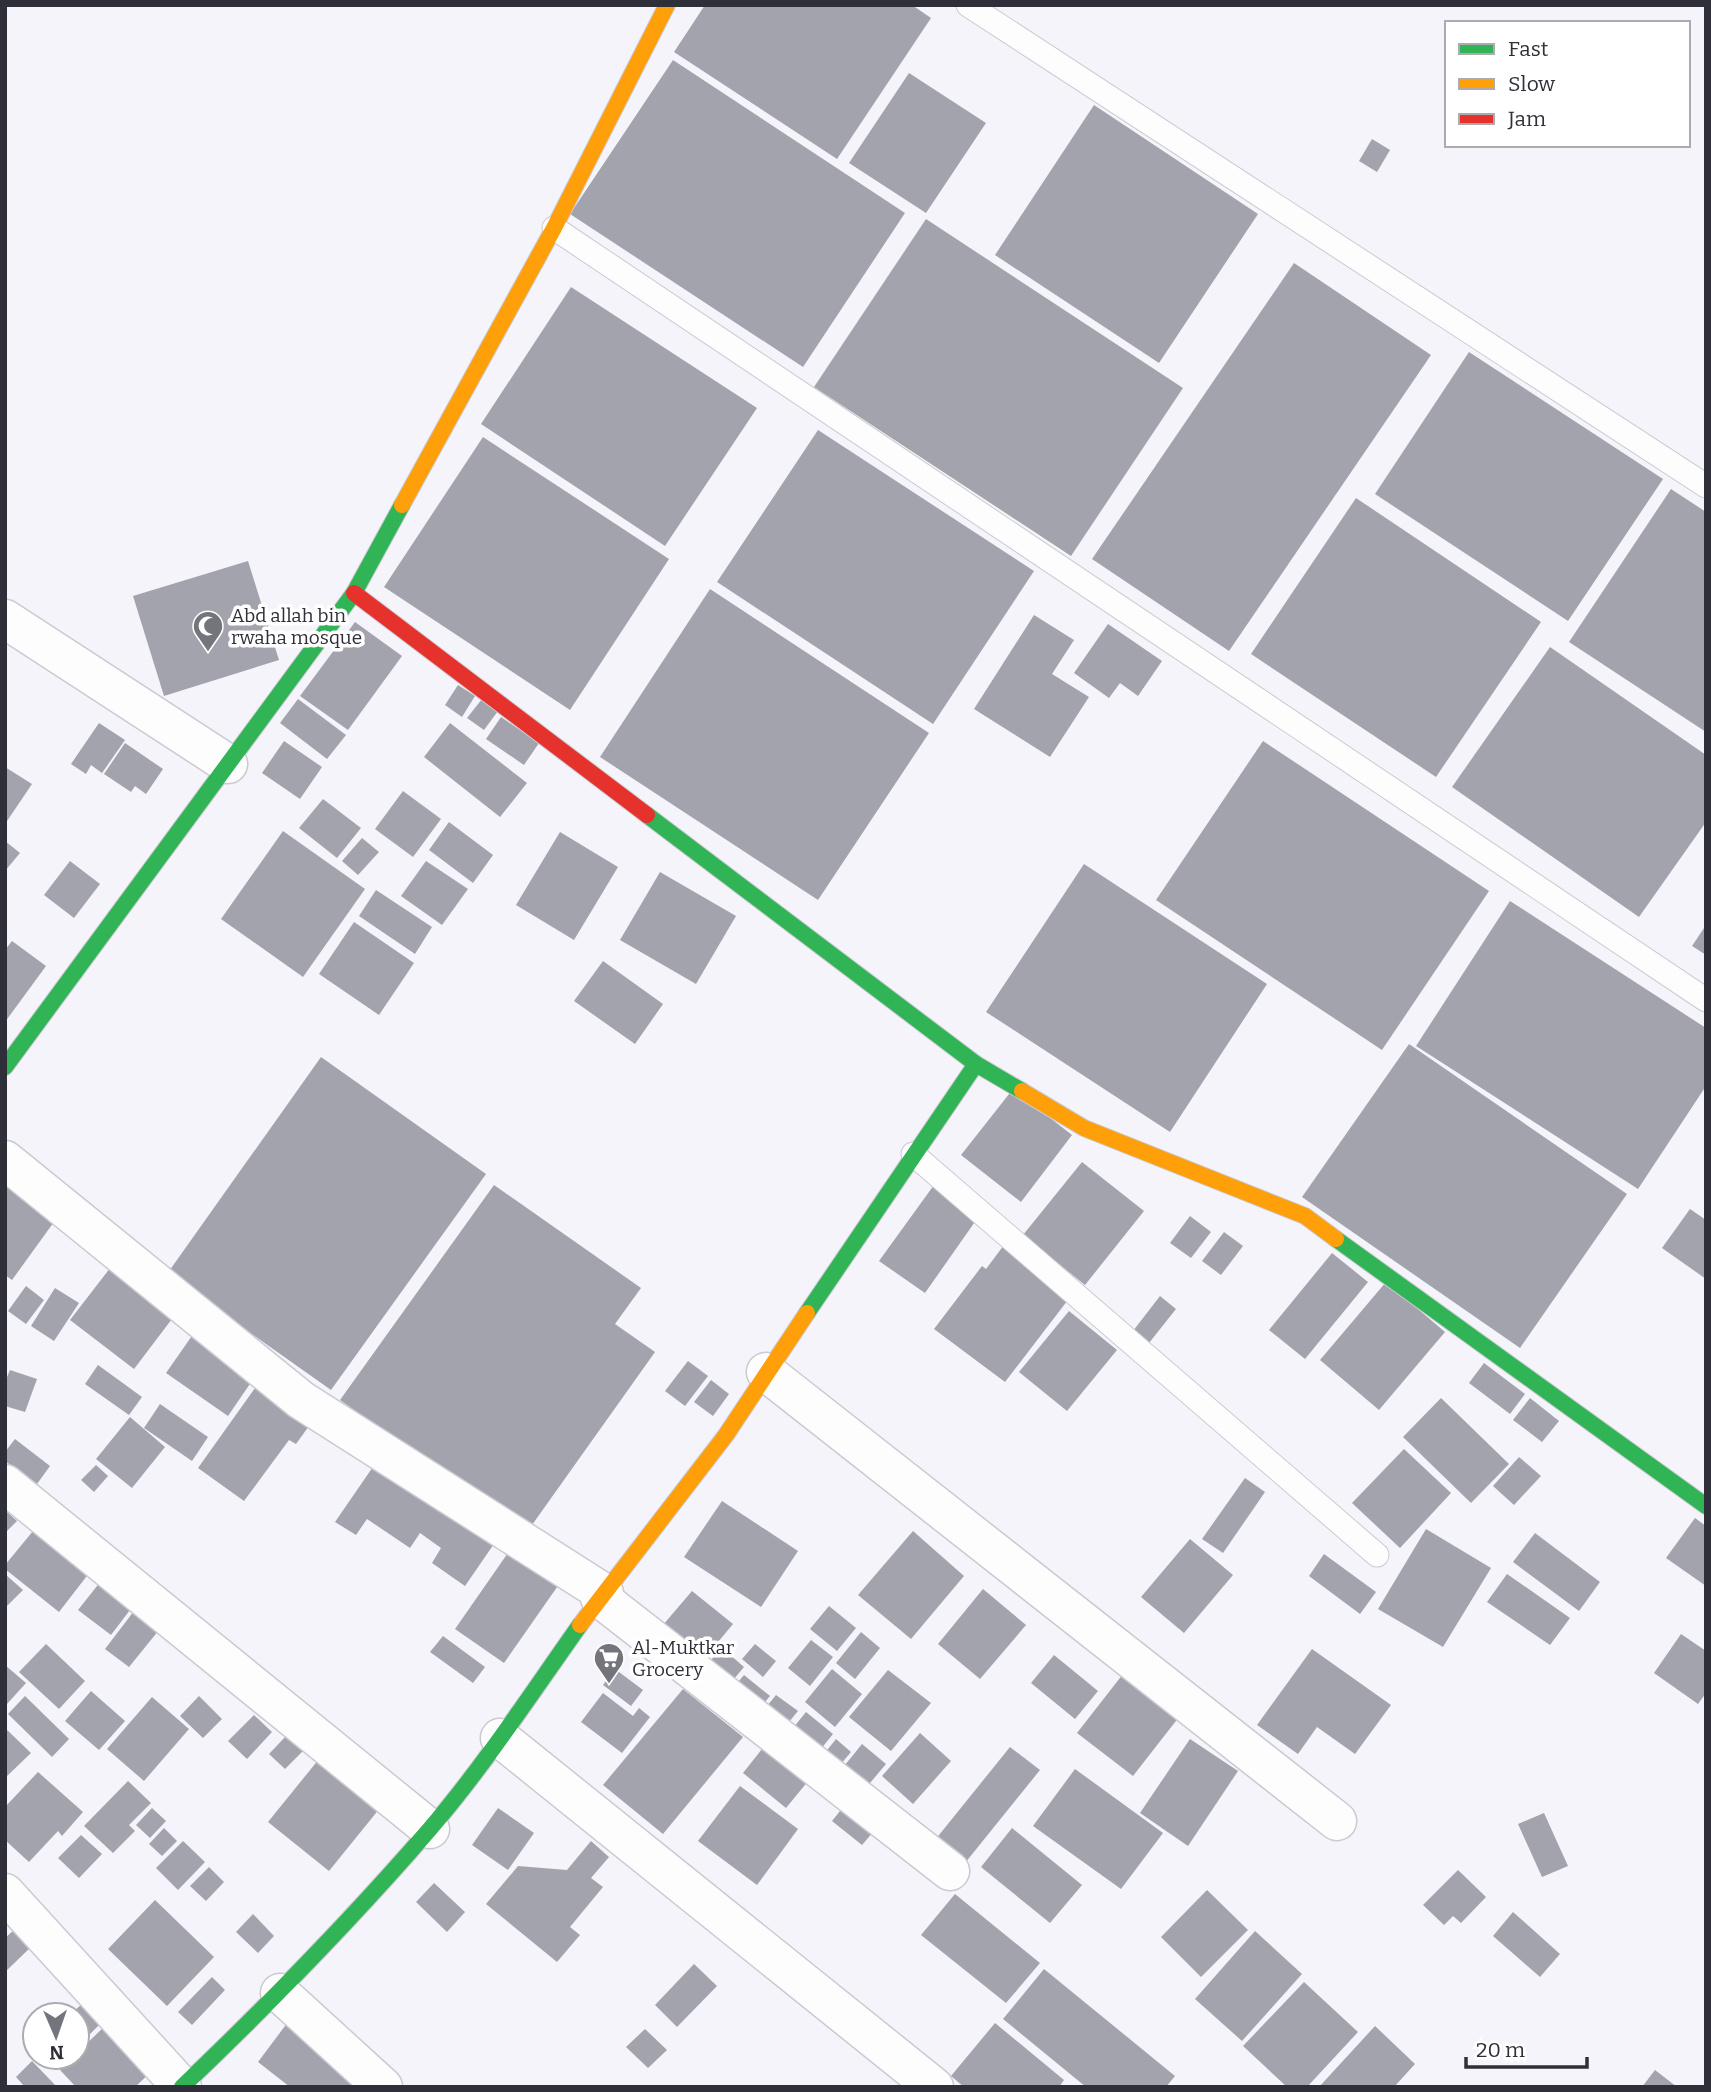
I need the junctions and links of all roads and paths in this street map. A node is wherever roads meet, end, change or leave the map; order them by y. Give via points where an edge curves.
1 (667, 5) edge
2 (968, 5) edge
3 (554, 228) junction
4 (1706, 486) edge
5 (354, 593) junction
6 (5, 619) edge
7 (228, 764) junction
8 (1706, 1000) edge
9 (976, 1064) junction
10 (5, 1068) edge
11 (912, 1154) junction
12 (5, 1160) edge
13 (766, 1372) junction
14 (5, 1484) edge
15 (1706, 1506) edge
16 (1377, 1555) dead end
17 (602, 1595) junction
18 (500, 1738) junction
19 (1336, 1821) dead end
20 (430, 1829) junction
21 (950, 1871) dead end
22 (5, 1893) edge
23 (280, 1993) junction
24 (182, 2087) edge
25 (383, 2087) edge
26 (934, 2087) edge

1 - 3 street
2 - 4 lane
3 - 5 street
3 - 8 lane
5 - 7 street
5 - 9 street
6 - 7 street
7 - 10 street
9 - 11 street
9 - 15 street via 1084,1128 1305,1216
11 - 13 street
11 - 16 lane
12 - 17 street via 301,1400
13 - 17 street via 726,1435
13 - 19 street
14 - 20 street
17 - 18 street
17 - 21 street
18 - 20 street
18 - 26 street
20 - 23 street
22 - 24 street
23 - 24 street
23 - 25 street

